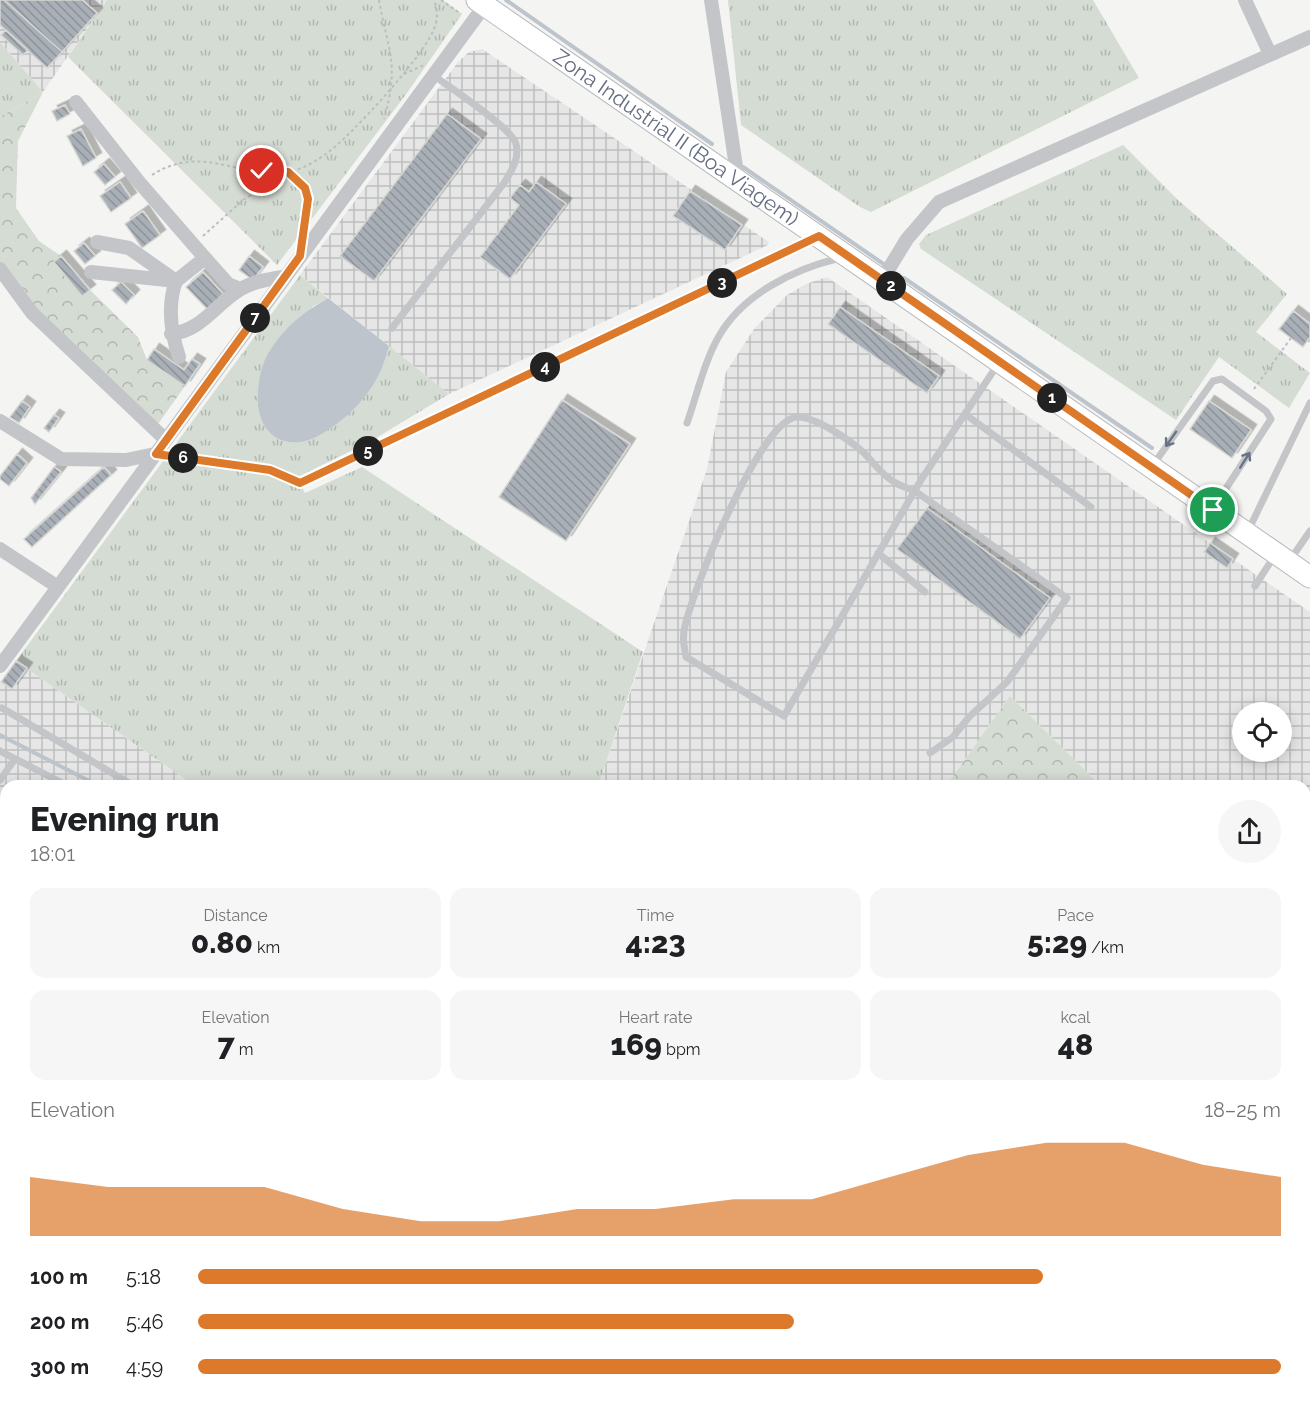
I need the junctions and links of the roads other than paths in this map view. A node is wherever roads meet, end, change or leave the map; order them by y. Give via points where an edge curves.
1 (711, 0) edge
2 (1245, 0) edge
3 (478, 9) edge
4 (1310, 37) edge
5 (1270, 54) junction
6 (433, 75) junction
7 (76, 102) dead end
8 (738, 180) junction
9 (819, 236) junction
10 (97, 242) dead end
11 (848, 256) junction
12 (205, 258) junction
13 (0, 269) edge
14 (91, 272) dead end
15 (286, 276) junction
16 (882, 280) junction
17 (176, 281) junction
18 (240, 289) junction
19 (392, 328) dead end
20 (171, 334) junction
21 (179, 357) dead end
22 (1000, 362) junction
23 (1310, 403) edge
24 (965, 414) junction
25 (0, 421) edge
26 (687, 423) dead end
27 (166, 440) junction
28 (156, 454) junction
29 (1152, 467) junction
30 (300, 483) road end
31 (915, 491) junction
32 (1091, 507) dead end
33 (1213, 510) junction
34 (1310, 531) edge
35 (1247, 533) junction
36 (0, 549) edge
37 (879, 553) junction
38 (1282, 558) junction
39 (1310, 577) edge
40 (1255, 586) dead end
41 (58, 587) junction
42 (925, 592) dead end
43 (0, 666) edge
44 (3, 708) dead end
45 (0, 751) edge
46 (930, 753) dead end
47 (15, 759) junction
48 (0, 780) edge
49 (56, 780) edge
50 (124, 780) edge

1 - 8 street
2 - 5 street
3 - 6 street
3 - 8 main road, Zona Industrial II (Boa Viagem)
4 - 5 street
5 - 16 street via 939,202 907,238
6 - 15 street
6 - 19 lane via 507,131 516,145 516,153 504,183
7 - 12 street
8 - 9 main road, Zona Industrial II (Boa Viagem)
9 - 11 main road, Zona Industrial II (Boa Viagem)
9 - 30 lane
10 - 17 street via 129,248
11 - 16 main road, Zona Industrial II (Boa Viagem)
11 - 26 lane via 786,276 736,314 719,336
12 - 17 street
12 - 18 street via 228,284
13 - 27 street via 32,313
14 - 17 street
15 - 18 street
15 - 27 street
16 - 22 main road, Zona Industrial II (Boa Viagem)
17 - 20 street
18 - 20 street via 197,326
20 - 21 street
22 - 24 lane
22 - 29 main road, Zona Industrial II (Boa Viagem)
23 - 35 lane
24 - 31 lane
24 - 32 lane
25 - 28 street via 61,459 126,460
27 - 28 street
28 - 41 street
29 - 33 main road, Zona Industrial II (Boa Viagem)
33 -> 29 lane via 1270,419 1270,414 1222,379 1213,381
31 - 37 lane
31 - 37 lane via 894,482 850,442 816,422 794,417 783,422 756,459 713,545 685,627 686,657 784,716
31 - 46 lane via 1066,598 1007,682 952,737
33 - 35 main road, Zona Industrial II (Boa Viagem)
34 - 38 lane
35 - 38 main road, Zona Industrial II (Boa Viagem)
36 - 41 street
37 - 42 lane
38 - 39 main road, Zona Industrial II (Boa Viagem)
38 - 40 lane
41 - 43 street
44 - 50 lane
45 - 47 lane
47 - 48 lane
47 - 49 lane

